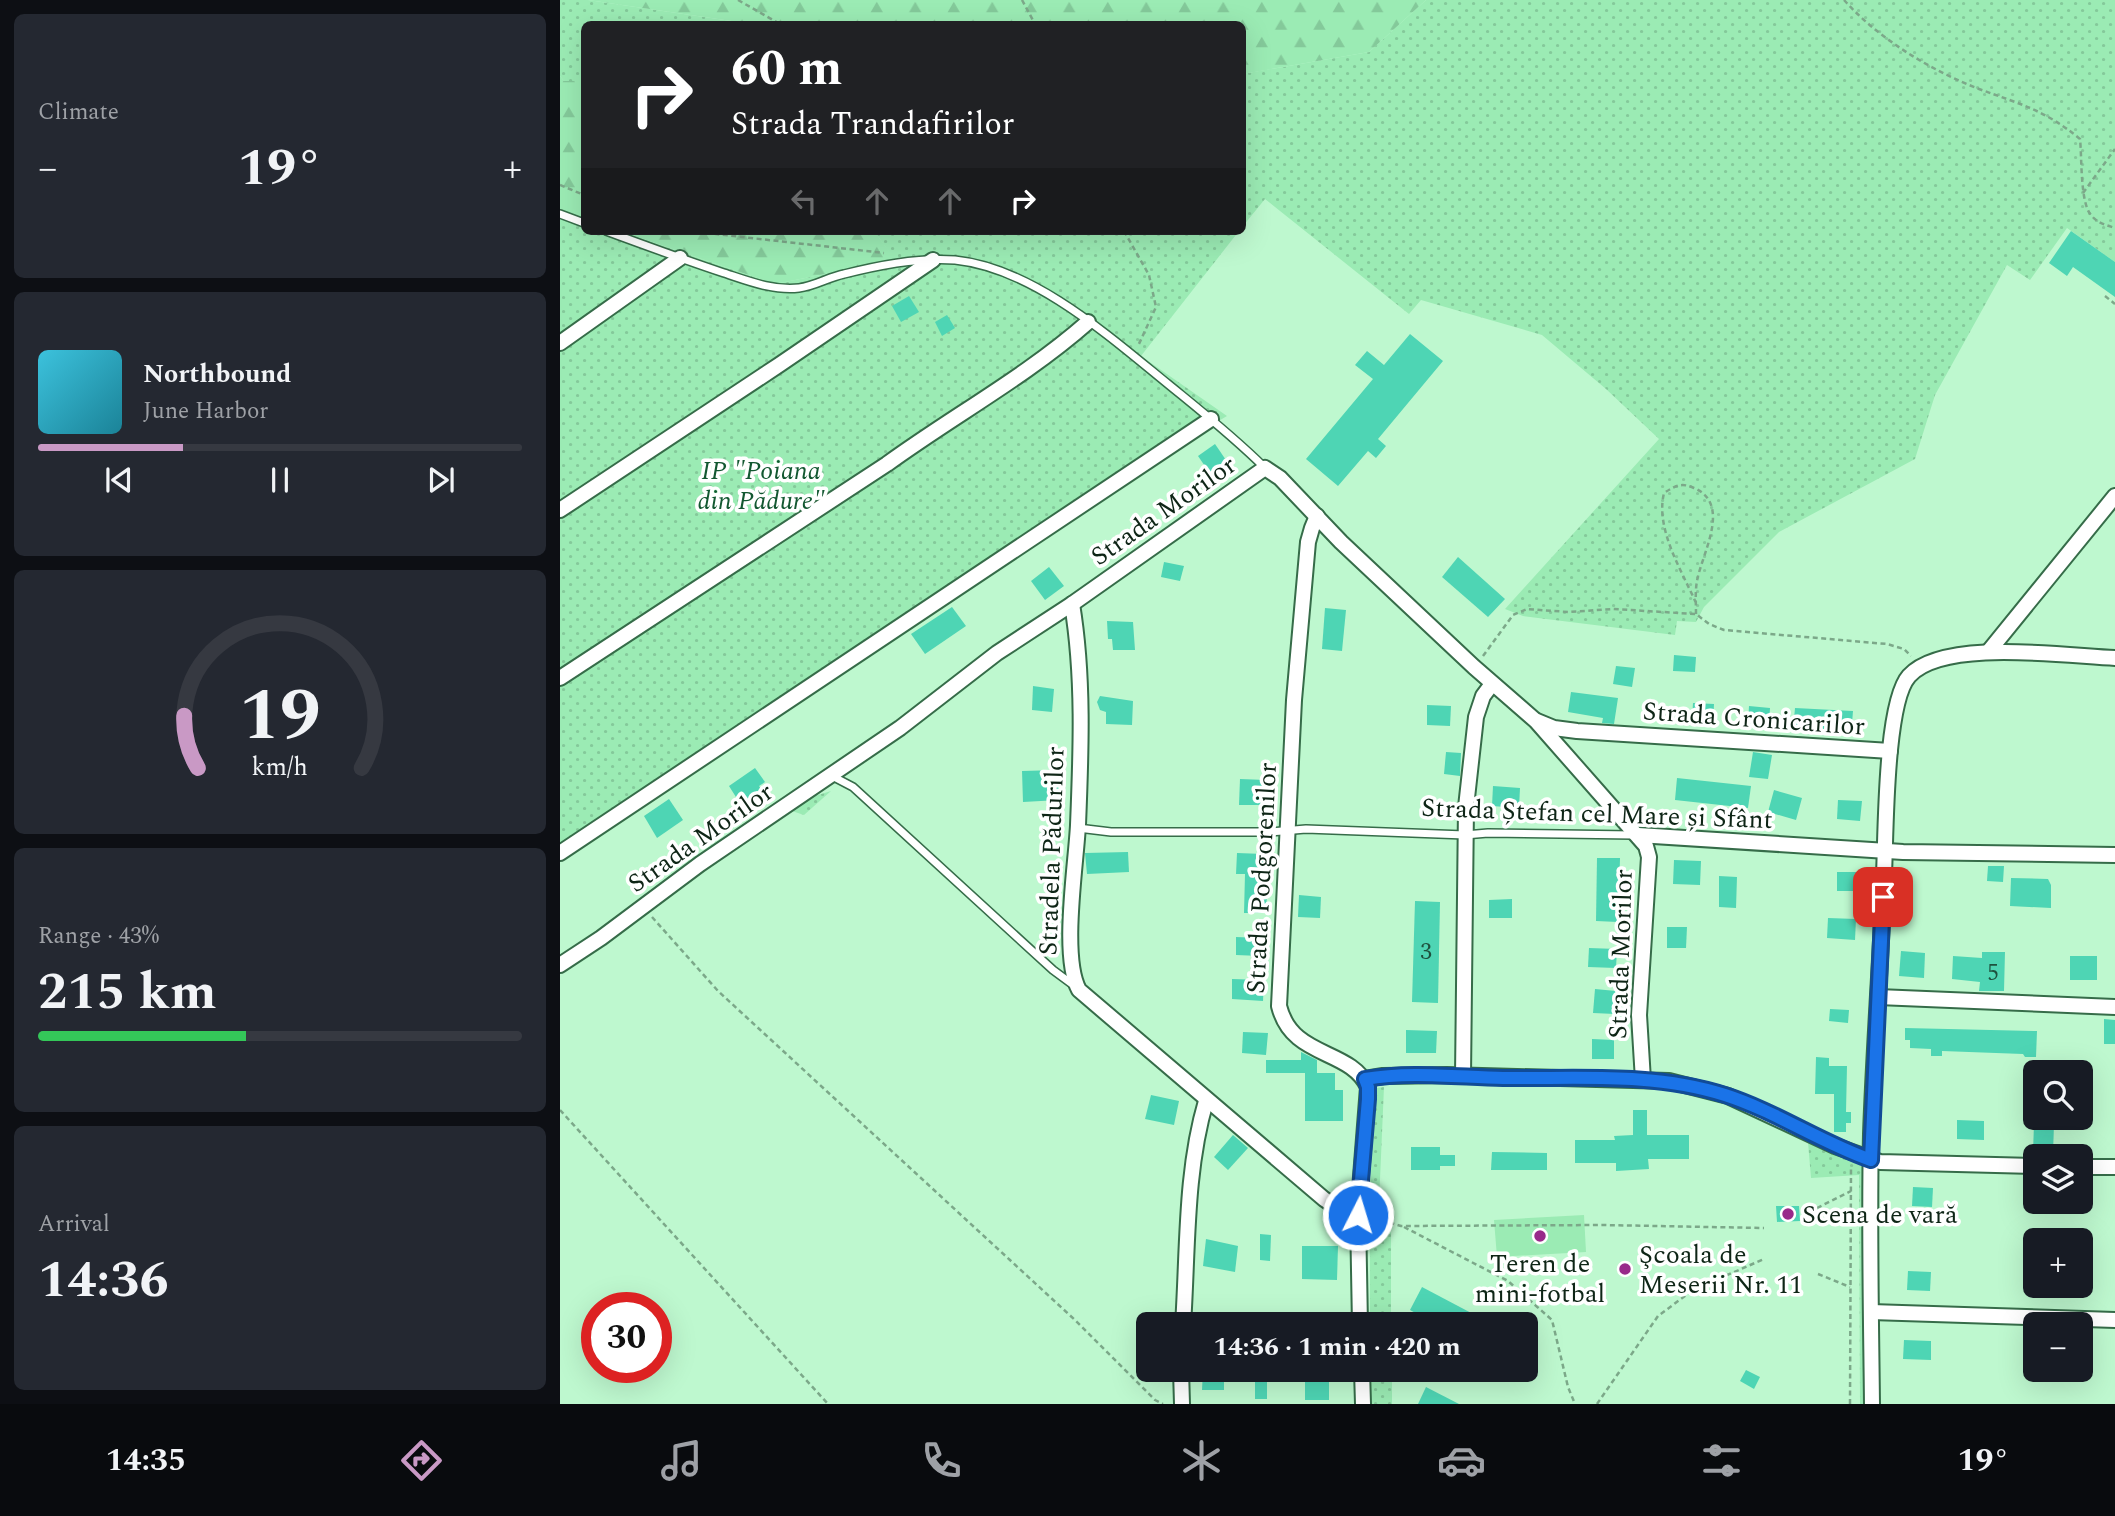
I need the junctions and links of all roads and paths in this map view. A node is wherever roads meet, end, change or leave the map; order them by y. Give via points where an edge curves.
1 (738, 0) edge
2 (1022, 0) edge
3 (1844, 0) edge
4 (775, 21) edge
5 (1033, 21) edge
6 (2115, 149) edge
7 (560, 185) edge
8 (2083, 193) junction
9 (581, 194) edge
10 (560, 214) edge
11 (581, 222) edge
12 (2115, 228) edge
13 (617, 235) edge
14 (725, 235) edge
15 (1126, 235) edge
16 (892, 254) dead end
17 (680, 258) junction
18 (933, 260) junction
19 (2105, 296) dead end
20 (2115, 304) edge
21 (1088, 322) junction
22 (560, 343) edge
23 (1133, 356) junction
24 (1211, 419) junction
25 (1265, 468) junction
26 (2115, 496) edge
27 (560, 510) edge
28 (1317, 516) junction
29 (1696, 603) junction
30 (1072, 604) junction
31 (1696, 614) junction
32 (1989, 652) junction
33 (2115, 658) edge
34 (1921, 666) junction
35 (1474, 667) junction
36 (560, 678) edge
37 (1492, 684) junction
38 (1536, 721) junction
39 (1890, 751) junction
40 (830, 775) junction
41 (1078, 828) junction
42 (1287, 830) junction
43 (1465, 835) junction
44 (1638, 835) junction
45 (1884, 850) junction
46 (560, 853) edge
47 (2115, 855) edge
48 (643, 907) junction
49 (560, 965) edge
50 (1079, 990) junction
51 (1878, 997) junction
52 (2115, 1007) edge
53 (1463, 1076) junction
54 (1365, 1079) junction
55 (1643, 1080) junction
56 (1206, 1101) junction
57 (560, 1110) edge
58 (1852, 1153) junction
59 (1871, 1160) junction
60 (2023, 1166) edge
61 (2093, 1167) edge
62 (2115, 1167) edge
63 (1851, 1191) junction
64 (1817, 1208) dead end
65 (1358, 1215) junction
66 (1401, 1226) junction
67 (1764, 1228) dead end
68 (1764, 1259) dead end
69 (1818, 1274) dead end
70 (1850, 1287) junction
71 (1184, 1312) edge
72 (1360, 1312) edge
73 (1871, 1312) junction
74 (2115, 1320) edge
75 (1181, 1382) edge
76 (1362, 1382) edge
77 (828, 1404) edge
78 (1163, 1404) edge
79 (1182, 1404) edge
80 (1363, 1404) edge
81 (1575, 1404) edge
82 (1597, 1404) edge
83 (1850, 1404) edge
84 (1872, 1404) edge

1 - 4 path
2 - 5 path
3 - 8 path via 1916,58 2062,124 2080,139
6 - 8 path
7 - 9 path
8 - 12 path via 2090,214
10 - 11 lane
13 - 17 lane
14 - 16 path
15 - 23 path via 1149,275 1156,307
17 - 18 lane via 758,284 786,288 884,265
17 - 22 street
18 - 21 lane via 969,262 1017,277
18 - 27 street
19 - 20 path
21 - 23 lane
21 - 36 street via 887,464
23 - 24 lane
24 - 25 lane
24 - 46 street
25 - 28 street, Strada Morilor
25 - 30 street, Strada Morilor
26 - 32 street
28 - 35 street, Strada Morilor
28 - 42 street, Strada Podgorenilor via 1306,563
29 - 29 path via 1697,582 1713,526 1712,504 1702,492 1677,484 1664,493 1660,508
29 - 31 path
30 - 40 street, Strada Morilor
30 - 41 street, Stradela Pădurilor via 1080,683
31 - 34 path via 1724,630 1886,644 1904,649
31 - 35 path via 1527,609 1513,615
32 - 33 street
32 - 34 street
34 - 39 street, Strada Cronicarilor via 1908,677 1900,693
35 - 37 street, Strada Morilor
37 - 38 street, Strada Morilor
37 - 43 street via 1476,717
38 - 39 street, Strada Cronicarilor via 1577,731
38 - 44 street, Strada Morilor
39 - 45 street
40 - 48 street, Strada Morilor
40 - 50 lane via 853,787
41 - 42 lane, Strada Ștefan cel Mare și Sfânt via 1111,832
41 - 50 street, Stradela Pădurilor via 1070,935 1073,979
42 - 43 lane, Strada Ștefan cel Mare și Sfânt
42 - 54 street, Strada Podgorenilor via 1279,988 1283,1021 1292,1034
43 - 44 lane, Strada Ștefan cel Mare și Sfânt
43 - 53 street
44 - 45 street, Strada Ștefan cel Mare și Sfânt
44 - 55 street, Strada Morilor via 1649,857 1639,1016
45 - 47 street, Strada Ștefan cel Mare și Sfânt
45 - 51 street
48 - 49 street, Strada Morilor
48 - 78 path via 718,991
50 - 56 street, Stradela Pădurilor
51 - 52 street
51 - 59 street
53 - 54 street
53 - 55 street
54 - 65 street via 1368,1099
55 - 58 street via 1686,1084 1728,1096
56 - 65 street, Stradela Pădurilor via 1324,1199
56 - 71 street via 1188,1216
57 - 77 path
58 - 59 street
58 - 63 path
59 - 60 street
59 - 73 street
61 - 62 street
63 - 64 path
63 - 70 path
65 - 66 path
65 - 72 street
66 - 67 path
66 - 81 path via 1508,1281 1552,1320
68 - 82 path via 1693,1290 1658,1316
69 - 70 path
70 - 83 path
73 - 74 street
73 - 84 street
75 - 79 street
76 - 80 street

